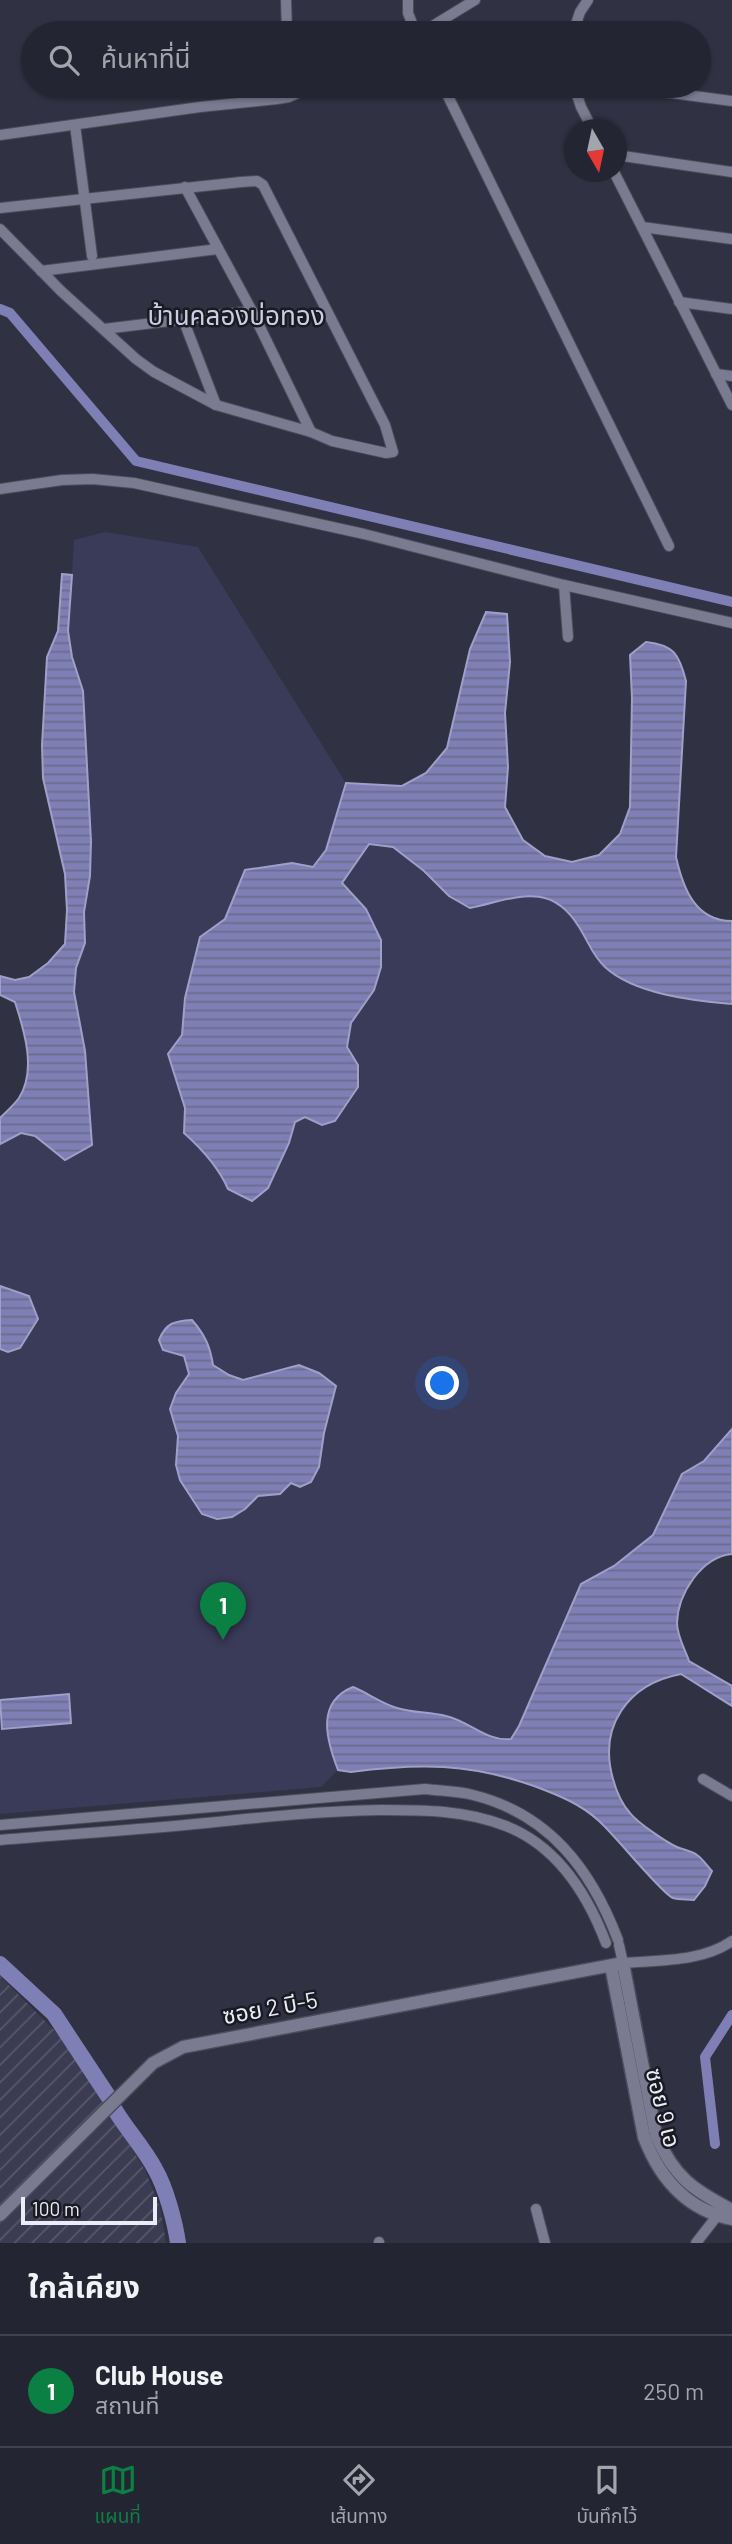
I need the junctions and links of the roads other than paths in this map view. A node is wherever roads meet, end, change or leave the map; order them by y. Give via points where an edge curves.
1 (286, 0) edge
2 (408, 0) edge
3 (475, 0) edge
4 (588, 0) edge
5 (287, 21) edge
6 (412, 21) edge
7 (439, 21) edge
8 (577, 21) edge
9 (245, 98) edge
10 (449, 98) edge
11 (578, 98) edge
12 (709, 98) edge
13 (732, 101) edge
14 (587, 119) edge
15 (75, 125) junction
16 (0, 135) edge
17 (627, 156) edge
18 (732, 172) edge
19 (619, 182) edge
20 (185, 187) junction
21 (84, 199) junction
22 (0, 208) edge
23 (642, 227) junction
24 (0, 229) edge
25 (732, 239) edge
26 (218, 249) junction
27 (92, 256) dead end
28 (41, 271) junction
29 (679, 302) junction
30 (732, 309) edge
31 (252, 311) junction
32 (183, 320) junction
33 (104, 329) junction
34 (716, 374) junction
35 (732, 376) edge
36 (216, 405) junction
37 (732, 405) edge
38 (311, 432) junction
39 (0, 489) edge
40 (670, 546) dead end
41 (564, 585) junction
42 (732, 623) edge
43 (568, 637) dead end
44 (703, 1779) dead end
45 (732, 1796) edge
46 (0, 1825) edge
47 (0, 1840) edge
48 (732, 1941) edge
49 (617, 1965) junction
50 (650, 2136) junction
51 (536, 2209) dead end
52 (732, 2210) edge
53 (0, 2215) edge
54 (717, 2216) junction
55 (732, 2219) edge
56 (545, 2243) edge
57 (696, 2243) edge

1 - 5 street
2 - 6 street
3 - 7 street
4 - 8 street
9 - 15 street
10 - 40 street
11 - 14 street
12 - 13 street
15 - 16 street
15 - 21 street
17 - 18 street
19 - 23 street
20 - 21 street
20 - 26 street
20 - 38 street via 257,181 262,185 394,449 386,453
21 - 22 street
21 - 27 street
23 - 25 street
23 - 29 street
24 - 28 street
26 - 28 street
26 - 31 street
28 - 33 street
29 - 30 street
29 - 34 street
31 - 32 street
31 - 38 street
32 - 33 street
32 - 36 street
33 - 36 street via 154,372
34 - 35 street
34 - 37 street
36 - 38 street
39 - 41 street via 93,478 135,483
41 - 42 street
41 - 43 street
44 - 45 street
46 - 49 street via 425,1789 472,1794 510,1808 547,1830 583,1871 606,1908 619,1943
47 - 49 street via 341,1811 431,1810 473,1815 544,1847 575,1879
48 - 49 street via 690,1957
49 - 50 street, ซอย 9 เอ
49 - 53 street, ซอย 2 บี-5 via 183,2047 153,2063
50 - 52 street, ซอย 9 เอ via 677,2174 697,2192
50 - 54 street, ซอย 9 เอ via 657,2168 666,2180 689,2201
51 - 56 street
54 - 55 street, ซอย 9 เอ
54 - 57 street

